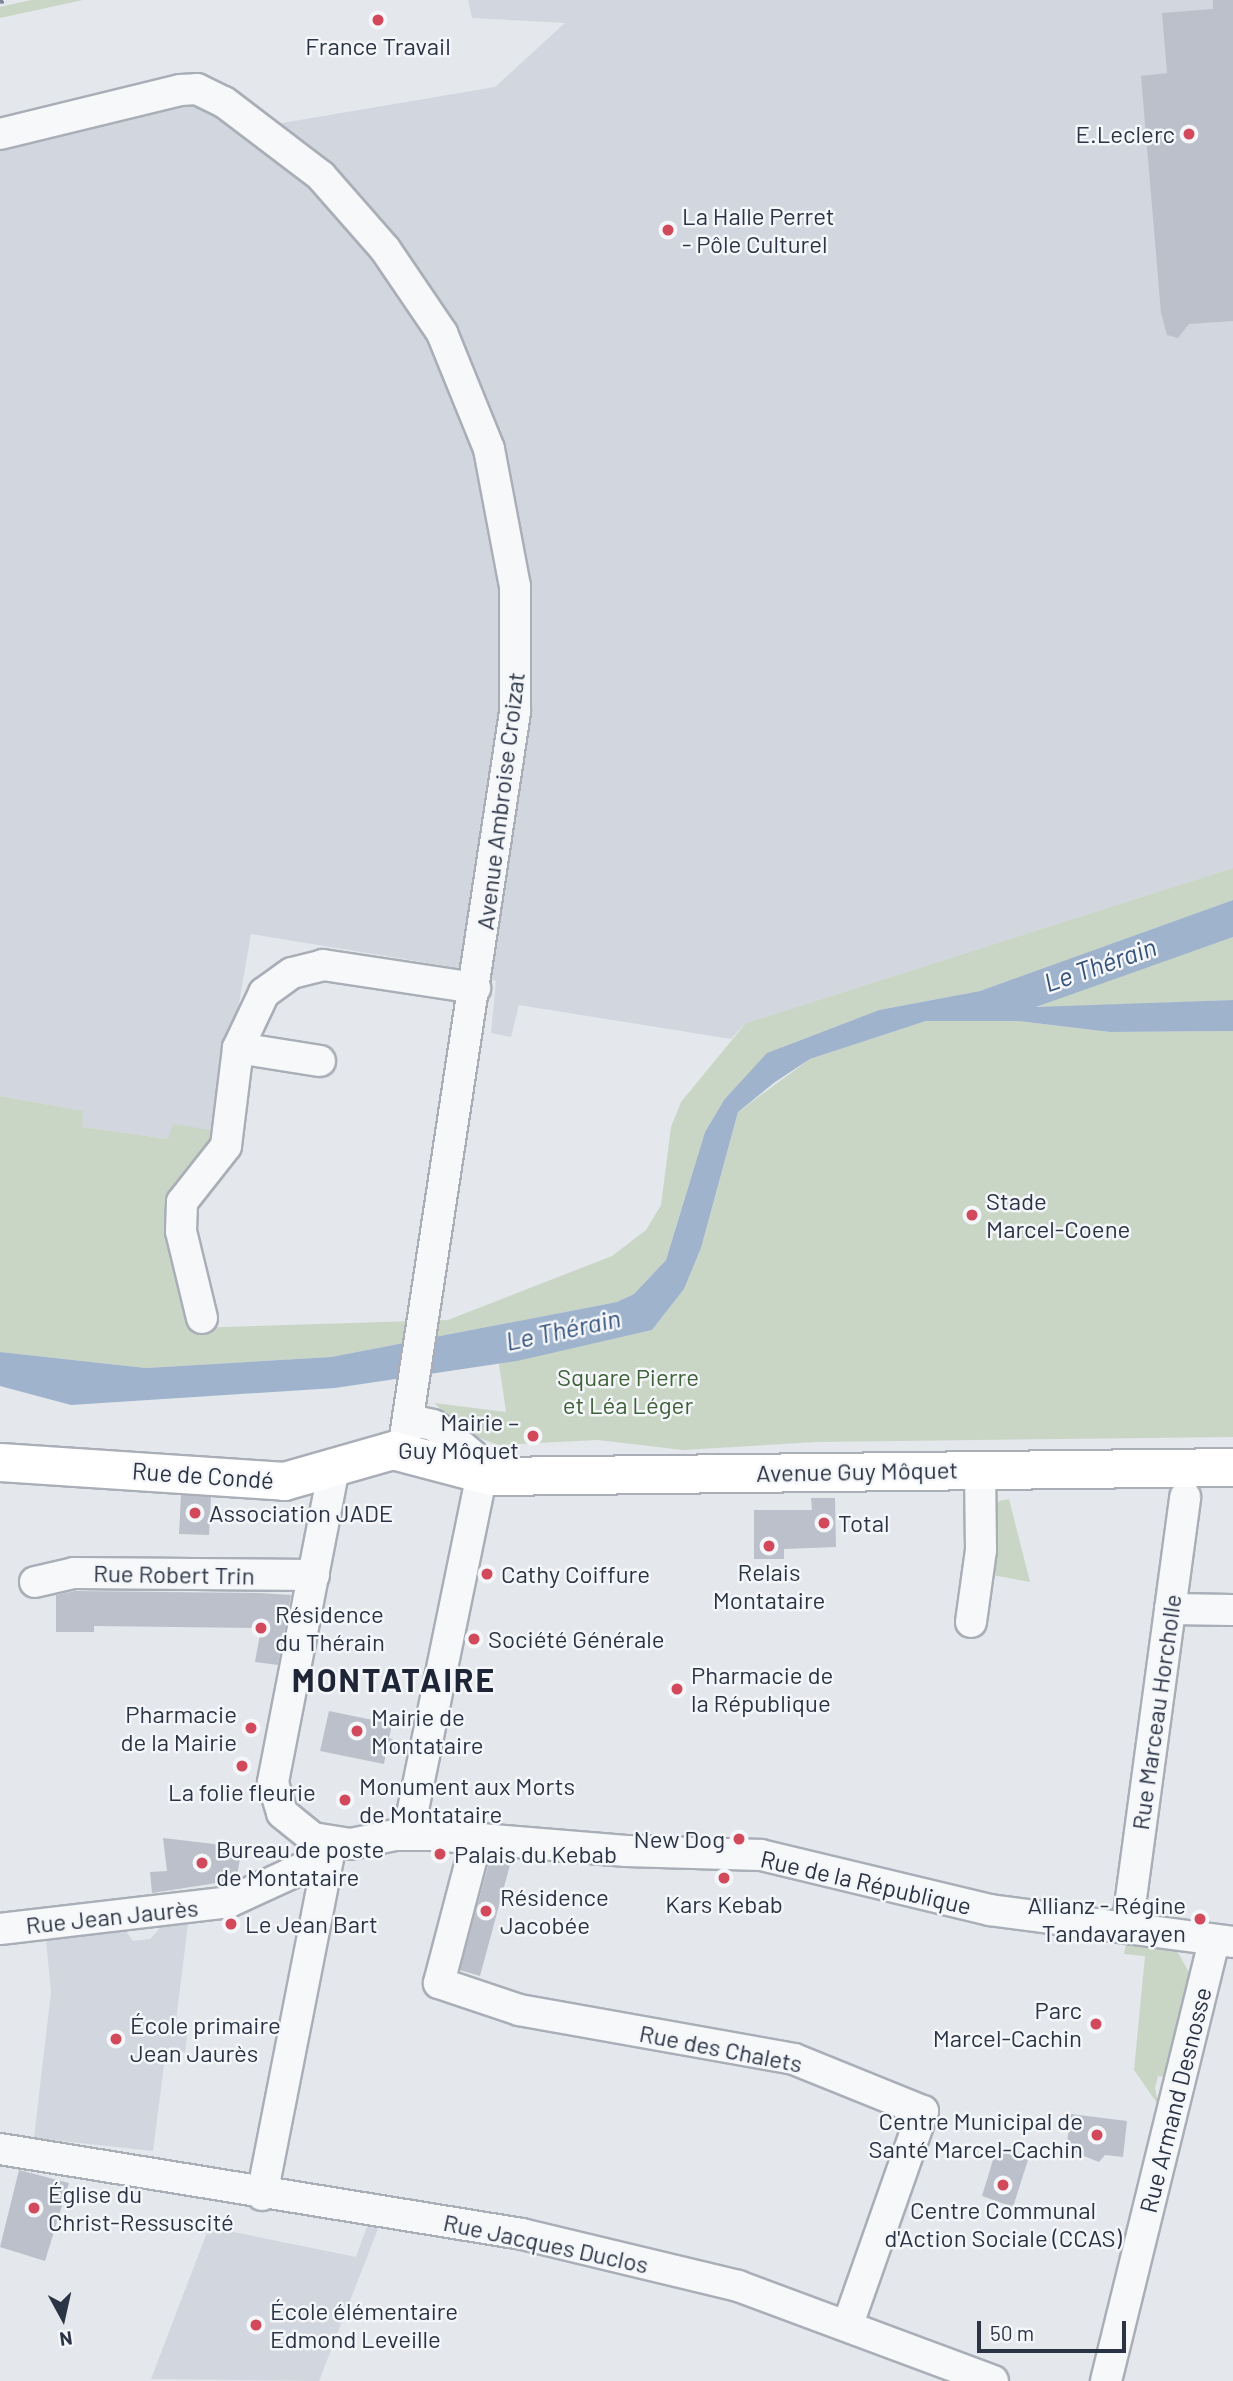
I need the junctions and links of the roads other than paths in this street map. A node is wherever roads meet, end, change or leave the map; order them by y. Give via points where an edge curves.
1 (0, 134) edge
2 (475, 988) junction
3 (238, 1048) junction
4 (320, 1061) dead end
5 (202, 1318) dead end
6 (406, 1435) junction
7 (0, 1462) edge
8 (1233, 1467) edge
9 (334, 1468) junction
10 (980, 1469) junction
11 (482, 1475) junction
12 (1185, 1497) dead end
13 (314, 1575) junction
14 (35, 1582) dead end
15 (1170, 1609) junction
16 (1233, 1611) edge
17 (971, 1622) dead end
18 (408, 1834) junction
19 (477, 1838) junction
20 (331, 1842) junction
21 (1127, 1928) junction
22 (0, 1929) edge
23 (1223, 1941) edge
24 (0, 2149) edge
25 (262, 2195) junction
26 (848, 2324) junction
27 (993, 2381) edge
28 (1105, 2381) edge

1 - 2 street, Avenue Ambroise Croizat via 180,90 207,93 260,125 334,190 385,249 442,333 494,467 517,620 513,733
2 - 3 street via 334,965 302,968 264,993
2 - 6 street, Avenue Ambroise Croizat
3 - 4 street
3 - 5 street via 226,1146 215,1166 185,1194 180,1212
6 - 9 main road, Rue de Condé
6 - 11 main road
7 - 9 main road, Rue de Condé via 277,1481
8 - 10 main road, Avenue Guy Môquet
9 - 13 street
10 - 11 main road, Avenue Guy Môquet
10 - 17 street via 981,1550
11 - 18 street
12 - 15 street, Rue Marceau Horcholle
13 - 14 street, Rue Robert Trin via 74,1573
13 - 20 street via 273,1791 288,1819 313,1838
15 - 16 street
15 - 21 street, Rue Marceau Horcholle
18 - 19 street, Rue de la République
18 - 20 street, Rue de la République
19 - 21 street, Rue de la République via 774,1857 955,1903
19 - 26 street, Rue des Chalets via 439,1983 519,2010 794,2059 923,2111
20 - 22 street, Rue Jean Jaurès via 309,1865 229,1902
20 - 25 street
21 - 23 street, Rue de la République
23 - 28 street, Rue Armand Desnosse
24 - 25 street, Rue Jacques Duclos
25 - 26 street, Rue Jacques Duclos via 522,2234 722,2281
26 - 27 street, Rue Jacques Duclos

